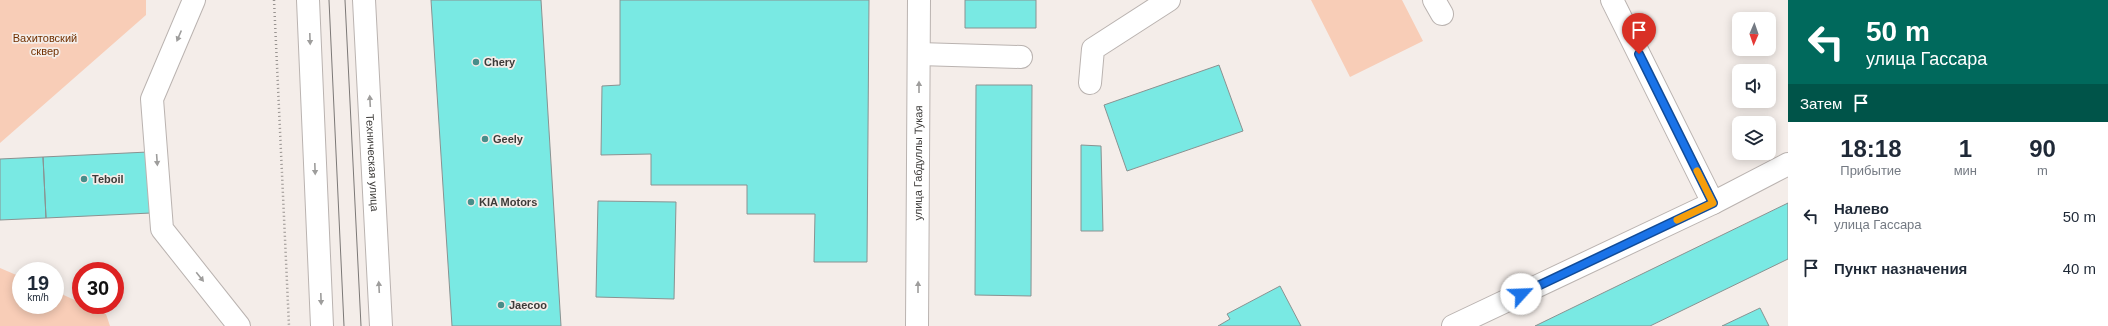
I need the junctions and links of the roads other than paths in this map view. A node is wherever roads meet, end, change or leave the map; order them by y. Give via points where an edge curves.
1 (194, 0) edge
2 (308, 0) edge
3 (364, 0) edge
4 (919, 0) edge
5 (1170, 0) edge
6 (1612, 0) edge
7 (919, 54) junction
8 (1021, 57) dead end
9 (1090, 83) dead end
10 (1788, 164) edge
11 (1713, 203) junction
12 (239, 326) edge
13 (322, 326) edge
14 (381, 326) edge
15 (917, 326) edge
16 (1453, 326) edge

1 -> 12 street via 152,99 162,229
2 -> 13 street
14 -> 3 street, Техническая улица
4 - 7 street, улица Габдуллы Тукая
5 - 9 street via 1093,49
6 - 11 street
7 - 8 street
15 -> 7 street, улица Габдуллы Тукая
10 - 11 street
11 - 16 street

